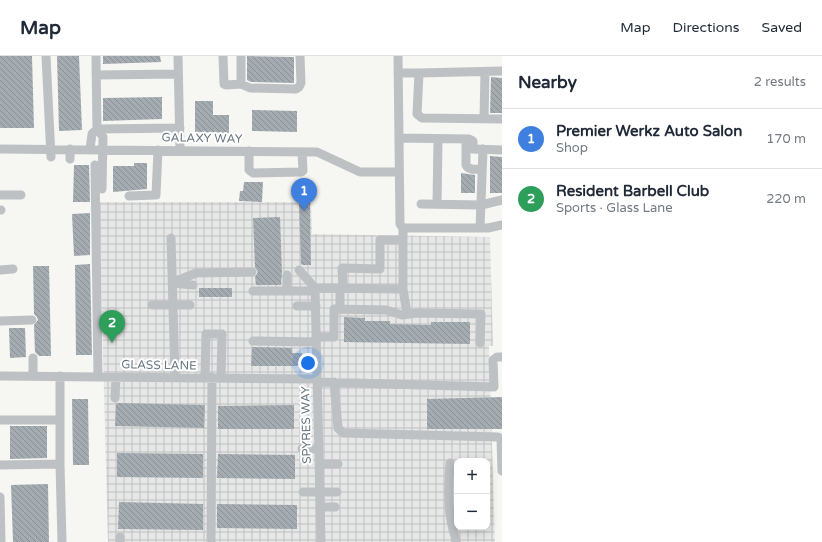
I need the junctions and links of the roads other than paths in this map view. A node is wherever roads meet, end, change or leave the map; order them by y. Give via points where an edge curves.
1 (46, 56) edge
2 (96, 56) edge
3 (178, 56) edge
4 (223, 56) edge
5 (241, 56) edge
6 (300, 56) edge
7 (398, 56) edge
8 (502, 71) edge
9 (485, 72) junction
10 (398, 73) junction
11 (419, 73) junction
12 (178, 74) junction
13 (96, 75) junction
14 (241, 84) junction
15 (484, 119) junction
16 (502, 119) edge
17 (180, 128) junction
18 (97, 130) junction
19 (399, 138) junction
20 (438, 139) junction
21 (466, 139) junction
22 (0, 149) edge
23 (70, 149) junction
24 (90, 149) junction
25 (483, 149) junction
26 (102, 150) junction
27 (158, 150) junction
28 (180, 150) junction
29 (502, 150) edge
30 (249, 151) junction
31 (302, 152) junction
32 (50, 153) junction
33 (70, 159) dead end
34 (95, 165) dead end
35 (482, 169) junction
36 (399, 172) junction
37 (0, 195) edge
38 (21, 195) dead end
39 (102, 196) dead end
40 (129, 196) dead end
41 (502, 200) edge
42 (421, 204) dead end
43 (437, 204) junction
44 (481, 205) junction
45 (502, 225) edge
46 (403, 228) junction
47 (480, 228) junction
48 (171, 238) dead end
49 (403, 240) junction
50 (13, 269) dead end
51 (0, 270) edge
52 (299, 270) dead end
53 (252, 272) dead end
54 (287, 274) dead end
55 (172, 283) junction
56 (193, 285) dead end
57 (341, 288) junction
58 (403, 289) junction
59 (315, 290) junction
60 (253, 291) dead end
61 (287, 291) junction
62 (152, 305) dead end
63 (172, 305) junction
64 (190, 305) dead end
65 (296, 306) dead end
66 (316, 306) junction
67 (340, 309) junction
68 (407, 314) junction
69 (32, 320) dead end
70 (0, 321) edge
71 (316, 339) junction
72 (253, 341) dead end
73 (480, 343) dead end
74 (502, 357) edge
75 (33, 358) dead end
76 (0, 376) edge
77 (33, 376) junction
78 (60, 376) junction
79 (98, 376) junction
80 (116, 377) junction
81 (175, 377) junction
82 (213, 377) junction
83 (317, 380) junction
84 (334, 382) junction
85 (498, 387) edge
86 (115, 398) dead end
87 (0, 420) edge
88 (60, 420) junction
89 (501, 441) edge
90 (302, 449) dead end
91 (319, 449) junction
92 (450, 463) dead end
93 (60, 464) junction
94 (319, 464) junction
95 (338, 464) dead end
96 (0, 465) edge
97 (502, 471) edge
98 (303, 492) dead end
99 (320, 492) junction
100 (337, 492) dead end
101 (0, 497) edge
102 (320, 507) junction
103 (335, 507) dead end
104 (1, 542) edge
105 (62, 542) edge
106 (211, 542) edge
107 (321, 542) edge
108 (456, 542) edge

1 - 32 street
2 - 13 street
3 - 12 street
4 - 14 street via 224,84
5 - 14 street
6 - 14 street via 301,83 296,89 250,88
7 - 10 street
8 - 9 street
9 - 11 street
9 - 15 street
10 - 11 street
10 - 19 street
11 - 15 street via 417,114 422,118
12 - 13 street
12 - 17 street
13 - 18 street
15 - 16 street
17 - 18 street
17 - 28 street
18 - 24 street via 92,134
18 - 26 street via 102,135
19 - 20 street
19 - 36 street
20 - 21 street
20 - 43 street
21 - 25 street via 473,141 473,149
21 - 35 street via 467,167
22 - 32 street, GALAXY WAY
23 - 24 street, GALAXY WAY
23 - 32 street, GALAXY WAY
23 - 33 street
24 - 26 street, GALAXY WAY
25 - 29 street
25 - 35 street
26 - 27 street, GALAXY WAY
26 - 39 street
27 - 28 street, GALAXY WAY
27 - 40 street via 156,195
28 - 30 street, GALAXY WAY
30 - 31 street, GALAXY WAY
30 - 31 street via 249,170 253,173 301,172
31 - 36 street, GALAXY WAY via 317,152 360,172
34 - 79 street
35 - 44 street
36 - 46 street via 400,224
37 - 38 street
41 - 44 street
42 - 43 street
43 - 44 street
44 - 47 street
45 - 47 street
46 - 47 street
46 - 49 street
48 - 55 street
49 - 57 street via 380,240 380,268 342,268
49 - 58 street
50 - 51 street
52 - 59 street
53 - 55 street via 196,273
54 - 61 street
55 - 56 street
55 - 63 street
57 - 58 street
57 - 59 street
57 - 67 street
58 - 68 street
59 - 61 street
59 - 66 street, SPYRES WAY
60 - 61 street
62 - 63 street
63 - 64 street
63 - 81 street
65 - 66 street
66 - 71 street, SPYRES WAY
67 - 68 street via 386,310 396,314
67 - 71 street via 334,309 334,337
68 - 73 street via 481,314
69 - 70 street
71 - 72 street
71 - 83 street, SPYRES WAY
74 - 85 street via 493,360
75 - 77 street
76 - 77 street, GLASS LANE
77 - 78 street, GLASS LANE
78 - 79 street, GLASS LANE
78 - 88 street
79 - 80 street, GLASS LANE
80 - 81 street, GLASS LANE
80 - 86 street
81 - 82 street, GLASS LANE
82 - 83 street, GLASS LANE
82 - 106 street
83 - 84 street, GLASS LANE
83 - 91 street, SPYRES WAY
84 - 85 street, GLASS LANE
84 - 89 street via 338,428 342,433 500,437
87 - 88 street
88 - 93 street
89 - 97 street
90 - 91 street
91 - 94 street, SPYRES WAY
92 - 108 street via 449,501
93 - 96 street
93 - 105 street
94 - 95 street
94 - 99 street, SPYRES WAY
98 - 99 street
99 - 100 street
99 - 102 street, SPYRES WAY
101 - 104 street
102 - 103 street
102 - 107 street, SPYRES WAY

